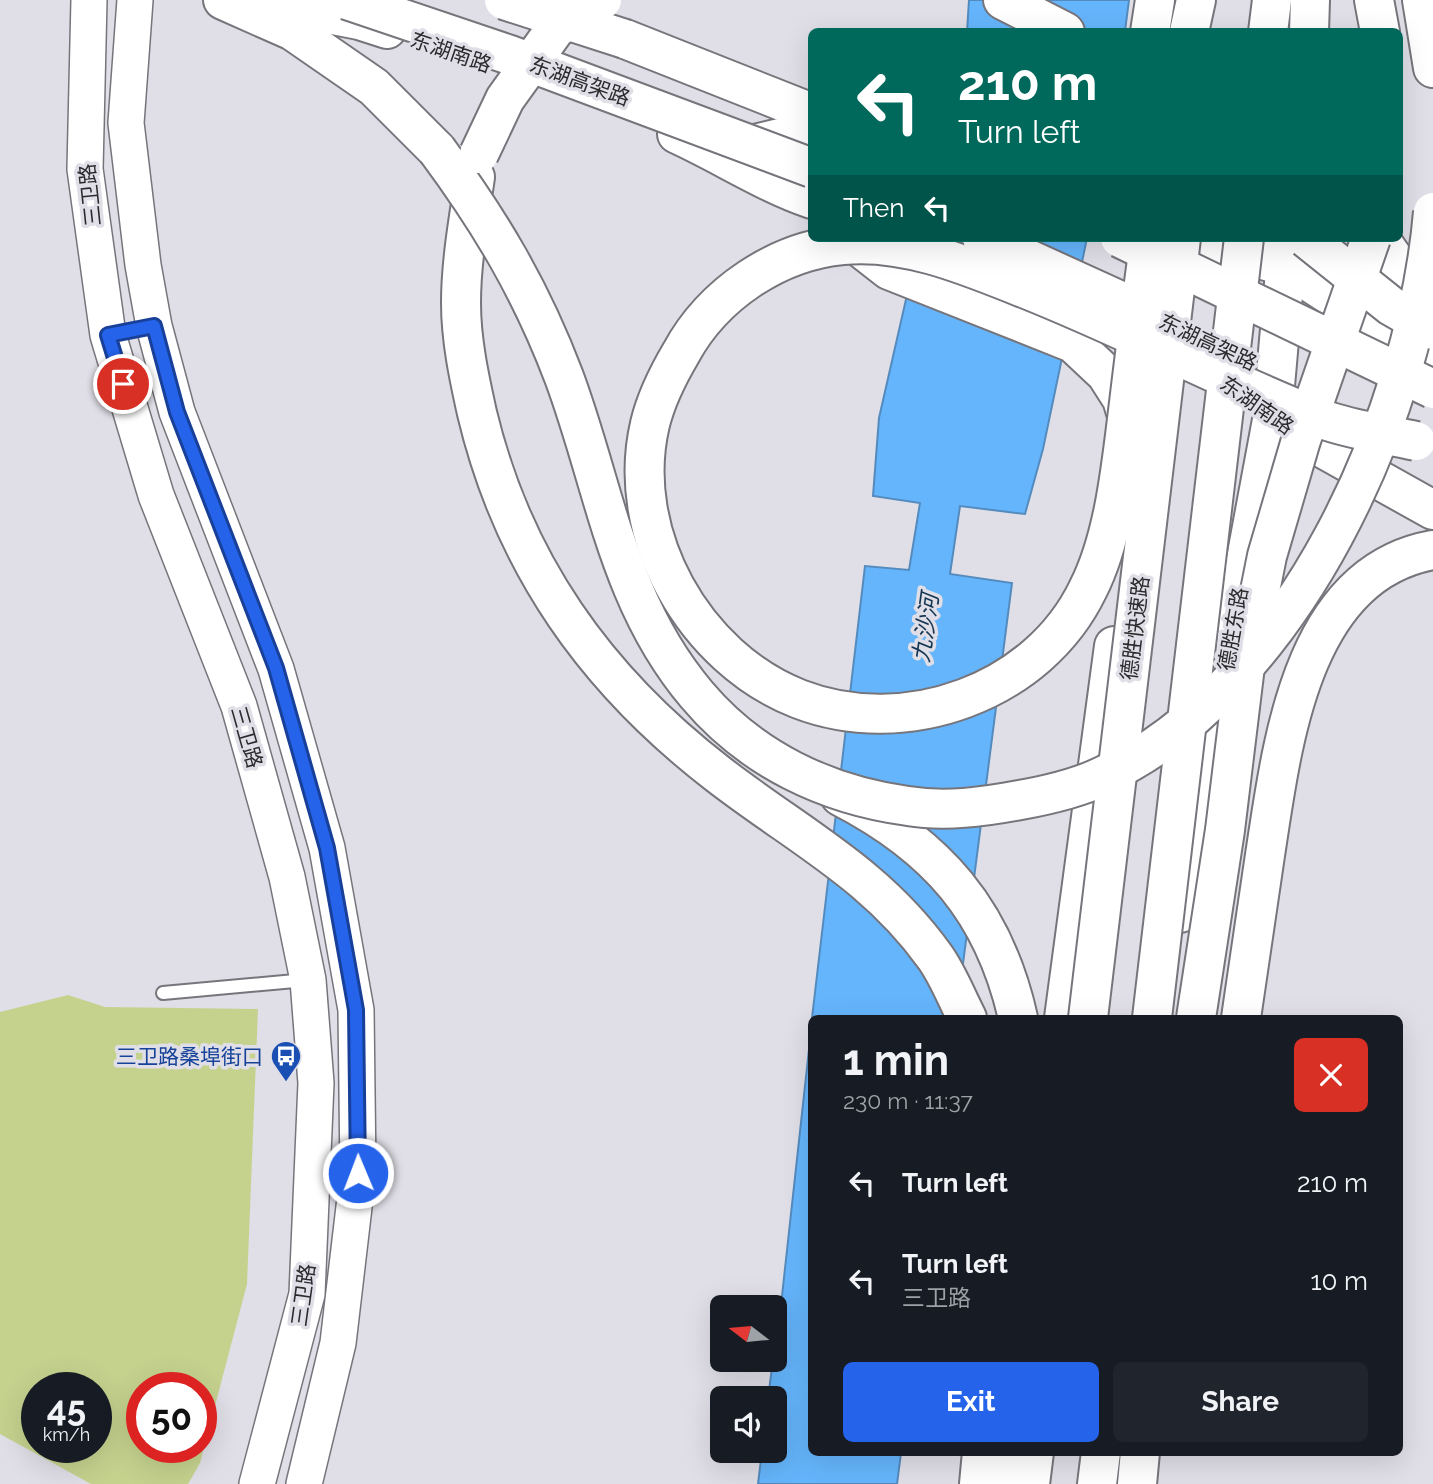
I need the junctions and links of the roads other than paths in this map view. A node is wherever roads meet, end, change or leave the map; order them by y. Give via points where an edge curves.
1 (89, 0) edge
2 (135, 0) edge
3 (223, 0) edge
4 (256, 0) edge
5 (347, 0) edge
6 (503, 0) edge
7 (602, 0) edge
8 (1003, 0) edge
9 (1155, 0) edge
10 (1197, 0) edge
11 (1210, 0) edge
12 (1272, 0) edge
13 (1310, 0) edge
14 (1374, 0) edge
15 (1422, 0) edge
16 (1057, 28) edge
17 (1151, 28) edge
18 (1190, 28) edge
19 (1195, 28) edge
20 (1206, 28) edge
21 (1268, 28) edge
22 (1309, 28) edge
23 (1379, 28) edge
24 (1433, 68) edge
25 (808, 111) edge
26 (808, 136) edge
27 (719, 153) junction
28 (802, 185) edge
29 (1433, 212) edge
30 (853, 242) edge
31 (936, 242) edge
32 (991, 242) edge
33 (1128, 242) edge
34 (1150, 242) edge
35 (1179, 242) edge
36 (1180, 242) edge
37 (1230, 242) edge
38 (1244, 242) edge
39 (1370, 242) edge
40 (1382, 242) edge
41 (1293, 247) edge
42 (1433, 292) edge
43 (154, 326) junction
44 (1433, 330) edge
45 (1159, 332) junction
46 (108, 335) junction
47 (1137, 337) edge
48 (1137, 337) edge
49 (1137, 337) edge
50 (1137, 337) edge
51 (1433, 362) edge
52 (1433, 388) edge
53 (1272, 420) junction
54 (1425, 445) edge
55 (1141, 462) junction
56 (1433, 510) edge
57 (1433, 550) edge
58 (814, 783) junction
59 (308, 980) junction
60 (163, 993) dead end
61 (965, 1015) edge
62 (1017, 1015) edge
63 (1064, 1015) edge
64 (1088, 1015) edge
65 (1152, 1015) edge
66 (1167, 1015) edge
67 (1196, 1015) edge
68 (1241, 1015) edge
69 (982, 1456) edge
70 (1010, 1456) edge
71 (1034, 1456) edge
72 (1100, 1456) edge
73 (257, 1484) edge
74 (304, 1484) edge
75 (979, 1484) edge
76 (1007, 1484) edge
77 (1031, 1484) edge
78 (1097, 1484) edge

1 - 46 main road, 三卫路 via 85,169
2 - 43 main road, 三卫路 via 126,123 142,265
3 - 58 main road, bridge via 293,31 374,87 437,150 485,215 527,289 565,379 598,495 634,592 664,650 698,696 734,732
4 - 27 main road, 东湖南路 via 359,20 625,112
5 - 28 main road, 东湖高架路, bridge via 510,55
6 - 25 main road, bridge via 625,39
7 - 61 main road, bridge via 556,28 505,99 479,154 465,238 461,304 467,370 488,458 516,528 557,607 604,668 654,722 719,775 852,868 902,914 937,960
8 - 16 main road
9 - 17 main road
10 - 18 main road
10 - 19 main road
11 - 20 main road
12 - 21 main road
13 - 22 main road
14 - 23 main road
15 - 24 main road
26 - 27 main road
27 - 28 main road, 东湖南路
29 - 58 main road, bridge via 1416,320 1379,441 1346,513 1307,580 1232,683 1166,737 1104,776 1051,794 927,809 889,804
30 - 55 main road via 889,270 1073,343 1106,374 1122,398
31 - 45 main road, 东湖南路 via 1094,301
32 - 54 main road, 东湖高架路, bridge
33 - 52 main road, bridge
34 - 47 main road, bridge
35 - 45 main road
36 - 64 main road, 德胜快速路, bridge
37 - 41 main road
38 - 65 main road, bridge
39 - 67 main road, bridge via 1301,440 1267,556 1245,666
40 - 42 main road via 1401,269
41 - 44 main road, bridge
41 - 51 main road
41 - 53 main road, 德胜东路
43 - 46 main road
43 - 74 main road, 三卫路 via 177,412 276,668 327,848 356,1010 358,1173 338,1343
45 - 53 main road, 东湖南路
45 - 55 main road
46 - 59 main road, 三卫路 via 156,495 239,706 287,877
48 - 49 main road, bridge via 1118,492 1091,585 1073,617 1027,666 988,691 959,702 896,711 827,708 797,698 729,655 695,621 673,584 646,505 650,424 667,376 688,339 739,285 807,250 878,244 963,264
50 - 54 main road, bridge via 1326,421
53 - 56 main road, 东湖南路
53 - 66 main road, 德胜东路 via 1175,941
55 - 63 main road
57 - 68 main road via 1409,554 1373,575 1342,606 1319,639 1300,682 1286,731
58 - 62 main road, bridge via 881,817 957,882 998,954
59 - 60 lane
59 - 73 main road, 三卫路 via 316,1083 307,1294
69 - 75 main road
70 - 76 main road
71 - 77 main road
72 - 78 main road

